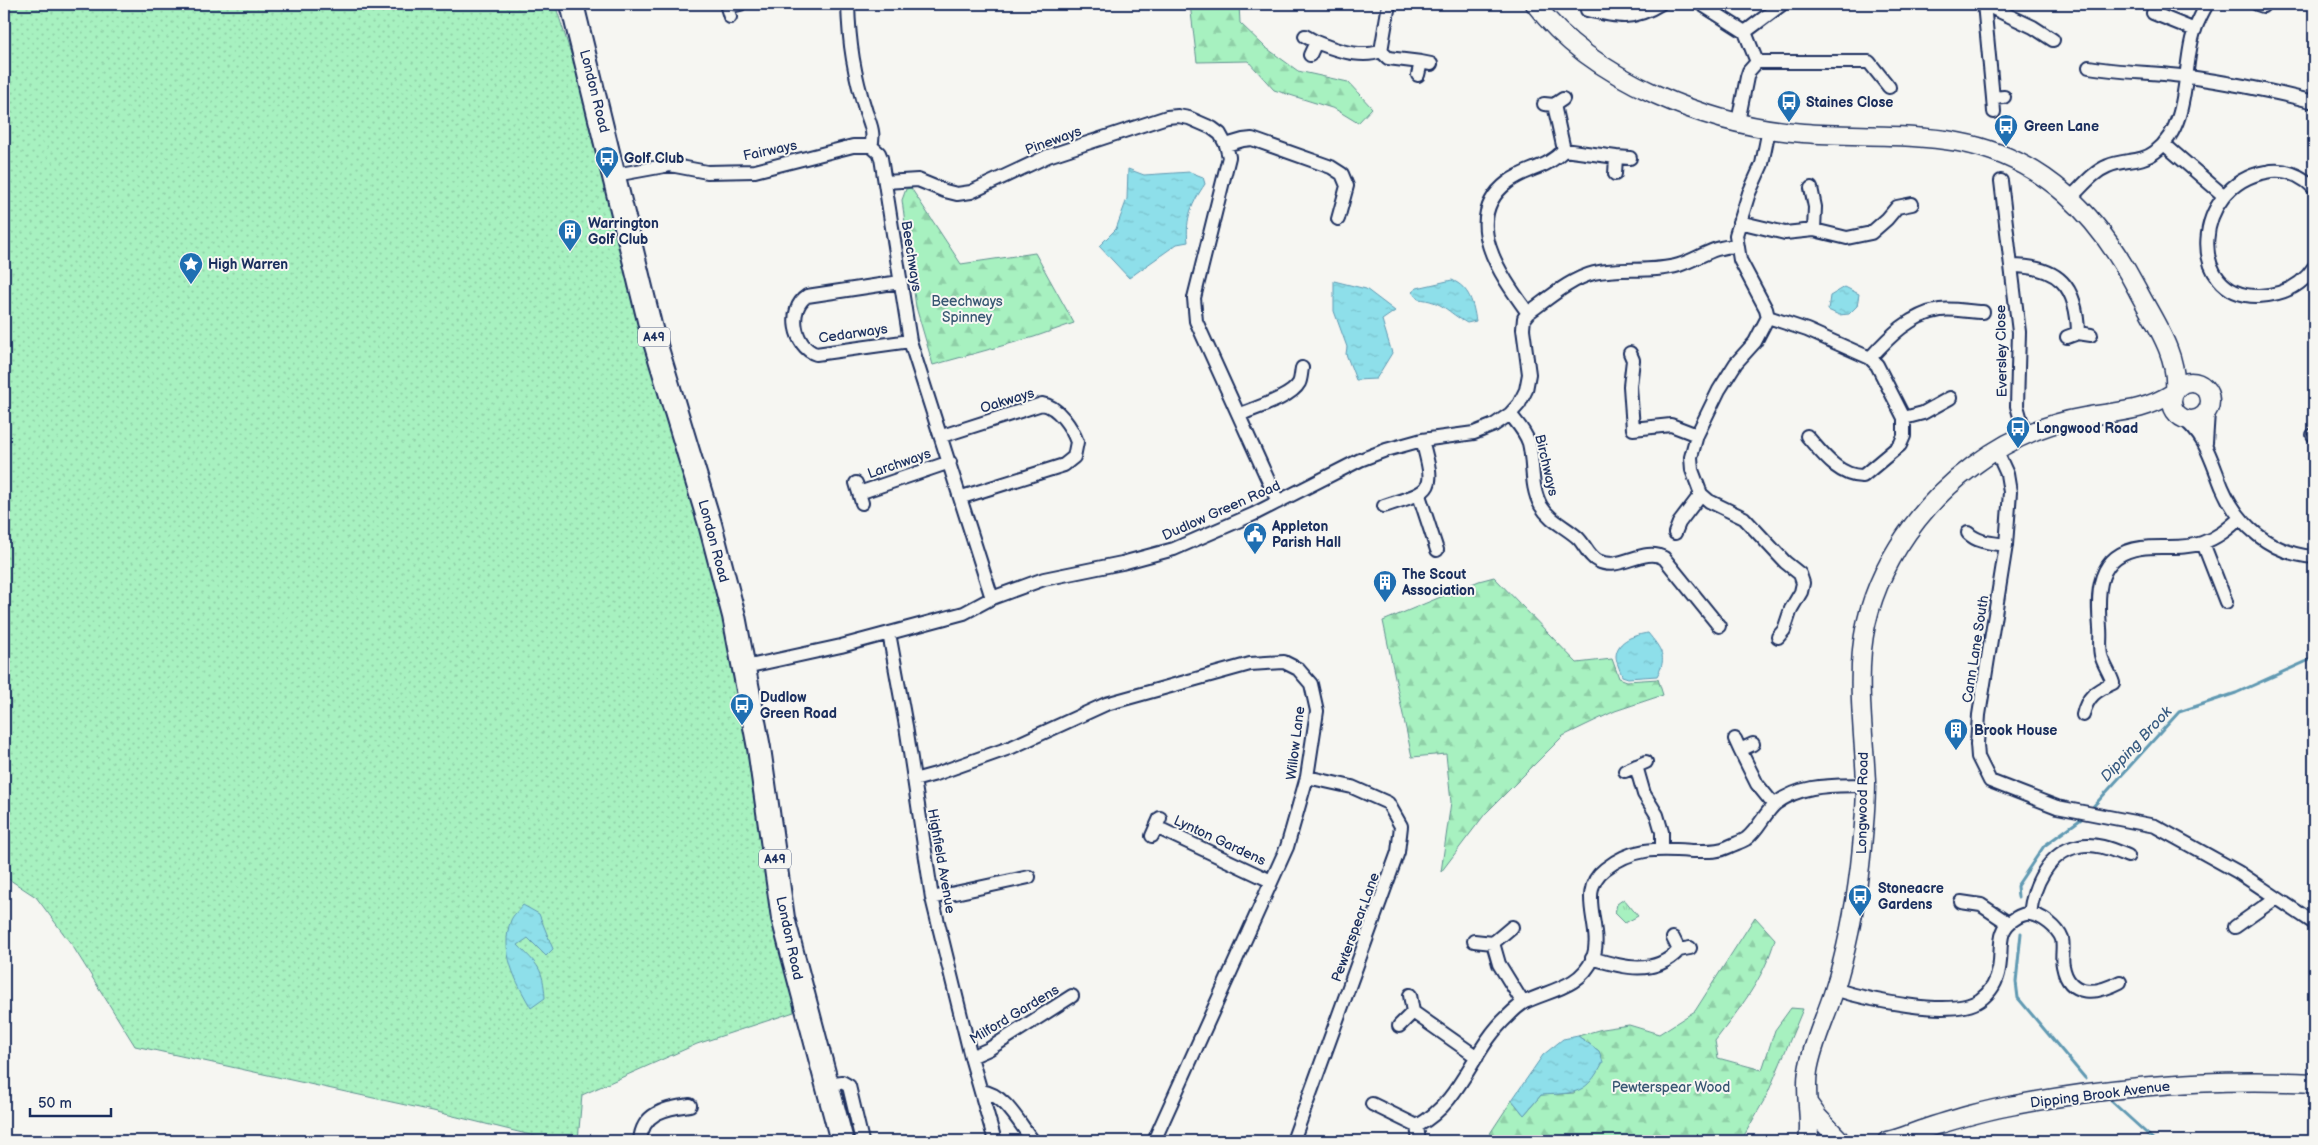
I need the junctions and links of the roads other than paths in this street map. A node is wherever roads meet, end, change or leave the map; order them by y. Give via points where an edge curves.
1 (572, 4) edge
2 (848, 4) edge
3 (1389, 4) edge
4 (1535, 4) edge
5 (1660, 4) edge
6 (1701, 4) edge
7 (1984, 4) edge
8 (2207, 4) edge
9 (1783, 6) edge
10 (1587, 10) dead end
11 (2149, 12) dead end
12 (2195, 30) junction
13 (1744, 32) junction
14 (2053, 40) dead end
15 (1382, 51) junction
16 (1310, 55) dead end
17 (1757, 62) junction
18 (2089, 66) dead end
19 (1418, 76) dead end
20 (2188, 77) junction
21 (1889, 87) dead end
22 (1554, 102) dead end
23 (2314, 102) edge
24 (1994, 112) dead end
25 (1738, 122) junction
26 (1769, 129) junction
27 (2164, 144) junction
28 (1226, 145) junction
29 (871, 146) junction
30 (1564, 150) junction
31 (1616, 157) junction
32 (1630, 158) dead end
33 (1615, 174) dead end
34 (615, 175) junction
35 (2001, 181) dead end
36 (885, 182) junction
37 (1811, 188) dead end
38 (2314, 188) edge
39 (2223, 195) junction
40 (2070, 198) junction
41 (1912, 204) dead end
42 (1338, 218) dead end
43 (1739, 222) junction
44 (1814, 230) junction
45 (1737, 246) junction
46 (2011, 266) junction
47 (2314, 267) edge
48 (900, 282) junction
49 (1983, 312) dead end
50 (1528, 313) junction
51 (1768, 317) junction
52 (2079, 335) dead end
53 (910, 341) junction
54 (1629, 352) dead end
55 (2170, 352) junction
56 (1870, 358) junction
57 (1302, 368) dead end
58 (2201, 384) junction
59 (2174, 391) junction
60 (1950, 398) dead end
61 (2134, 410) junction
62 (2208, 412) junction
63 (1510, 414) junction
64 (1239, 415) junction
65 (1904, 418) junction
66 (2182, 418) junction
67 (2025, 434) junction
68 (1697, 435) junction
69 (942, 436) junction
70 (1806, 436) dead end
71 (1422, 440) junction
72 (2206, 445) junction
73 (1996, 450) junction
74 (950, 462) junction
75 (859, 493) dead end
76 (1701, 494) junction
77 (1419, 495) junction
78 (962, 497) junction
79 (1278, 502) junction
80 (1384, 506) dead end
81 (2240, 518) junction
82 (1675, 533) dead end
83 (1968, 533) dead end
84 (2202, 543) junction
85 (2006, 545) junction
86 (1437, 550) dead end
87 (2314, 557) edge
88 (992, 598) junction
89 (2228, 605) dead end
90 (1719, 626) dead end
91 (889, 633) junction
92 (1778, 638) dead end
93 (745, 667) junction
94 (2083, 715) dead end
95 (1753, 744) dead end
96 (1635, 766) dead end
97 (1307, 777) junction
98 (914, 780) junction
99 (1866, 785) junction
100 (1774, 805) junction
101 (1156, 827) dead end
102 (1662, 849) junction
103 (2128, 856) dead end
104 (1029, 876) dead end
105 (1271, 881) junction
106 (932, 898) junction
107 (2276, 898) junction
108 (1960, 902) dead end
109 (2030, 914) junction
110 (2314, 922) edge
111 (2008, 923) junction
112 (1512, 927) dead end
113 (2235, 927) dead end
114 (1673, 938) dead end
115 (1474, 941) dead end
116 (1493, 943) junction
117 (1592, 958) junction
118 (2120, 982) dead end
119 (1834, 989) junction
120 (1410, 995) dead end
121 (1072, 996) dead end
122 (1523, 1003) junction
123 (1413, 1012) junction
124 (1399, 1026) dead end
125 (971, 1057) junction
126 (1477, 1057) junction
127 (2314, 1083) edge
128 (827, 1084) junction
129 (981, 1091) junction
130 (1808, 1103) junction
131 (1372, 1104) dead end
132 (692, 1105) dead end
133 (1417, 1126) junction
134 (1841, 1140) edge
135 (640, 1141) edge
136 (842, 1141) edge
137 (862, 1141) edge
138 (995, 1141) edge
139 (1033, 1141) edge
140 (1154, 1141) edge
141 (1293, 1141) edge
142 (1420, 1141) edge
143 (1808, 1141) edge
144 (1815, 1141) edge
145 (1889, 1141) edge

1 - 34 highway, London Road / A49
2 - 29 street, Beechways via 849,45 858,88 873,133
3 - 15 street
4 - 25 street via 1577,48 1605,67 1672,101
5 - 10 street via 1630,17
6 - 13 street
7 - 14 street
7 - 24 street via 1998,98
8 - 12 street
9 - 13 street
11 - 12 street
12 - 20 street
13 - 17 street
15 - 16 street via 1362,55 1311,39
15 - 19 street via 1388,58 1426,63
17 - 21 street via 1869,62
17 - 25 street via 1747,77
18 - 20 street
20 - 23 street
20 - 27 street via 2178,119
22 - 30 street
25 - 26 street
26 - 40 street via 1957,142 2013,160
26 - 43 street via 1762,164
27 - 39 street
27 - 40 street via 2144,158 2102,169
28 - 36 street, Pineways via 1212,128 1189,118 1173,117 1048,156 971,192 957,194 918,180
28 - 42 street via 1252,140 1331,167 1342,174 1347,186
28 - 64 street via 1229,156 1227,170 1194,298 1194,309
29 - 34 street, Fairways via 853,146 755,171 707,172 670,166
29 - 36 street, Beechways via 879,153
30 - 31 street
30 - 50 street via 1548,164 1504,186 1493,198 1486,219 1487,238 1497,267
31 - 32 street
31 - 33 street
34 - 93 highway, London Road / A49 via 651,329 714,540
35 - 46 street, Eversley Close
36 - 48 street, Beechways
37 - 44 street via 1815,207
38 - 39 street via 2294,174 2270,171 2245,179
39 - 47 street via 2211,220 2208,252 2211,267 2228,287 2249,296 2279,294 2296,286
40 - 55 street via 2103,232
41 - 44 street via 1896,207 1871,233 1847,238
43 - 44 street via 1785,233
43 - 45 street
45 - 50 street via 1718,248 1678,265 1595,273 1583,277
45 - 51 street via 1740,260
46 - 52 street via 2041,269 2061,279 2073,298
46 - 67 street, Eversley Close via 2019,332 2017,406
48 - 53 street, Beechways
48 - 53 street, Cedarways via 807,296 796,309 797,332 807,350 816,354
49 - 56 street via 1940,310 1923,315 1894,333
50 - 63 street, Dudlow Green Road via 1523,329 1529,374 1526,390
51 - 56 street
51 - 68 street via 1755,342 1736,363 1719,390
53 - 69 street, Beechways
54 - 68 street via 1633,360 1630,386 1633,432 1671,425
55 - 58 street
55 - 59 street via 2175,368
56 - 65 street via 1877,365
57 - 64 street via 1300,382 1295,389
58 - 59 street via 2190,381
58 - 62 street via 2210,393
59 - 61 street, Longwood Road via 2150,406
59 - 66 street via 2174,409
60 - 65 street via 1923,413
61 - 66 street, Longwood Road
61 - 67 street, Longwood Road via 2082,417
62 - 66 street via 2199,419
62 - 72 street
63 - 71 street, Dudlow Green Road via 1474,433
63 - 90 street, Birchways via 1522,428 1528,442 1540,505 1549,518 1579,539 1597,568 1657,554 1664,558
64 - 79 street
65 - 70 street via 1906,427 1900,445 1863,476 1843,472
66 - 72 street via 2193,426
67 - 73 street, Longwood Road
68 - 76 street via 1691,457
69 - 74 street, Beechways
69 - 78 street, Oakways via 1042,404 1058,412 1077,442 1074,457 1064,465
71 - 77 street via 1430,472 1428,486
71 - 79 street, Dudlow Green Road via 1360,460
72 - 81 street via 2231,506
73 - 85 street, Cann Lane South via 2010,483
73 - 99 street, Longwood Road via 1965,472 1922,514 1899,544 1882,577 1862,648
74 - 75 street, Larchways
74 - 78 street, Beechways
76 - 82 street
76 - 92 street via 1744,518 1800,574 1801,592
77 - 80 street
77 - 86 street
78 - 88 street, Beechways
79 - 88 street, Dudlow Green Road via 1174,549 1122,564 1044,579
81 - 84 street via 2222,534
81 - 87 street via 2274,546
83 - 85 street via 1974,539
84 - 89 street
84 - 94 street via 2133,550 2113,560 2104,572 2097,603 2100,649 2113,683 2091,696
85 - 107 street, Cann Lane South via 1979,715 1978,757 1990,782 2057,807 2155,826 2238,872
88 - 91 street, Dudlow Green Road via 964,613
91 - 93 street, Dudlow Green Road
91 - 98 street, Highfield Avenue
93 - 128 highway, London Road / A49 via 783,918
95 - 100 street via 1738,744 1757,784
96 - 102 street via 1644,794 1658,815
97 - 98 street, Willow Lane via 1316,710 1314,692 1298,669 1275,661 1250,664 1106,704 1012,746
97 - 105 street, Willow Lane via 1287,847
97 - 141 street, Pewterspear Lane via 1352,787 1388,803 1400,826 1398,852
98 - 106 street, Highfield Avenue
99 - 100 street via 1809,788
99 - 119 street, Longwood Road via 1857,888
100 - 102 street via 1746,838 1725,849
101 - 105 street, Lynton Gardens
102 - 117 street via 1632,852 1603,870 1595,880 1590,894 1596,939
103 - 109 street via 2096,846 2080,845 2066,850 2052,861 2041,877 2032,896
104 - 106 street
105 - 140 street, Willow Lane
106 - 125 street, Highfield Avenue
107 - 110 street, Cann Lane South
107 - 113 street
108 - 111 street via 1981,905
109 - 111 street via 2018,916
109 - 118 street via 2048,922 2062,939 2063,966 2068,981 2077,989 2107,989
111 - 119 street via 2002,934 2000,968 1994,984 1978,1001 1964,1007 1878,1000
112 - 116 street
114 - 117 street via 1685,949 1666,961 1644,968
115 - 116 street
116 - 122 street via 1500,964
117 - 122 street via 1587,969 1570,985
119 - 130 street, Longwood Road via 1811,1055 1807,1073
120 - 123 street
121 - 125 street, Milford Gardens
122 - 126 street via 1494,1031
123 - 124 street
123 - 126 street
125 - 129 street, Highfield Avenue
126 - 133 street via 1451,1099
127 - 145 street, Dipping Brook Avenue via 2239,1080 2071,1096 2014,1105
128 - 136 highway, London Road / A49
128 - 137 street via 842,1082 848,1086
129 - 138 street, Highfield Avenue
129 - 139 street via 990,1092 1000,1099
130 - 134 street
130 - 143 street, Longwood Road
131 - 133 street
132 - 135 street via 674,1107 648,1118
133 - 142 street
134 - 144 street via 1824,1137

